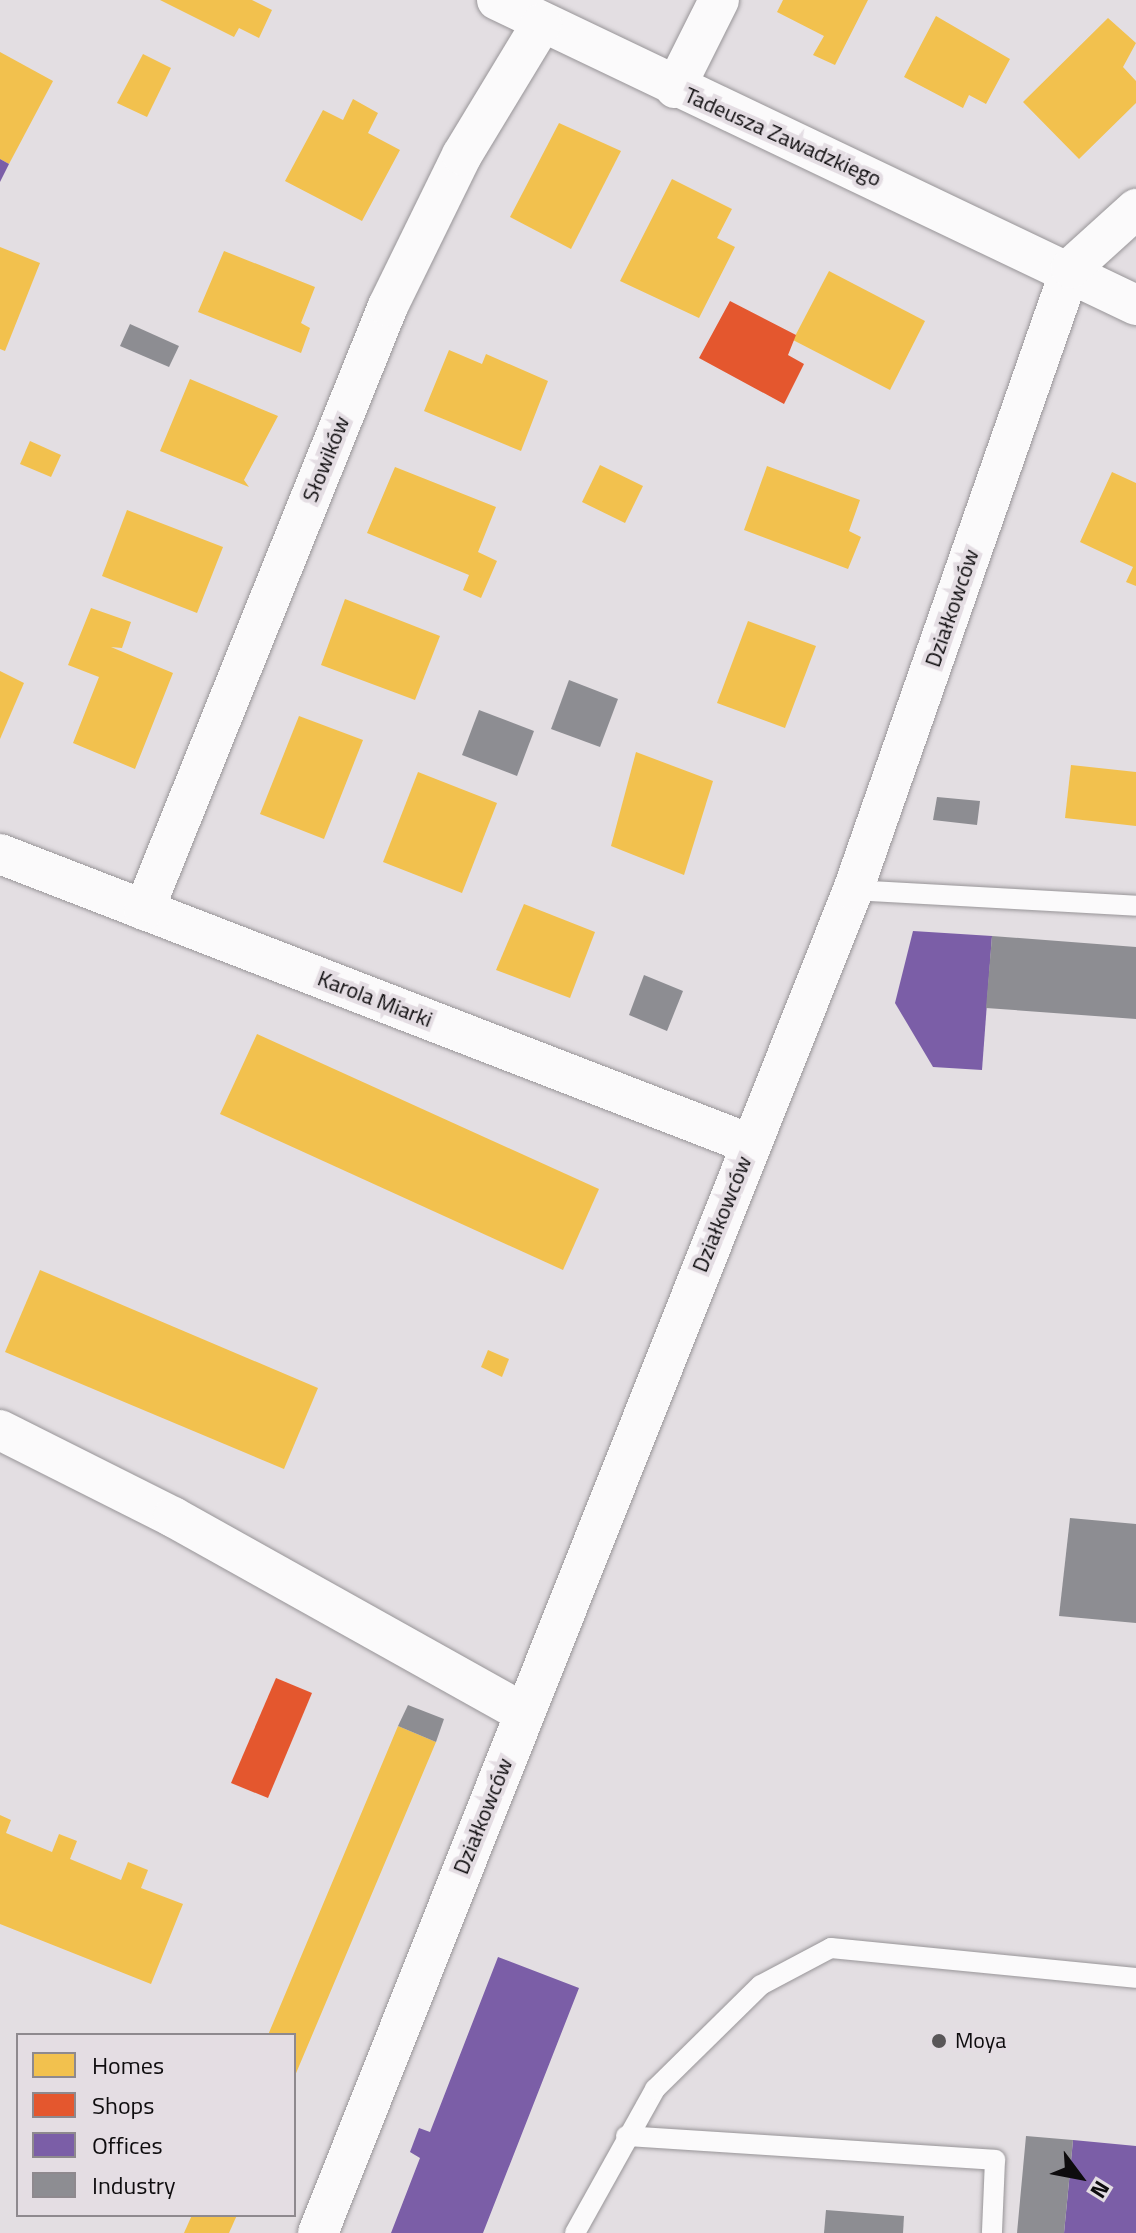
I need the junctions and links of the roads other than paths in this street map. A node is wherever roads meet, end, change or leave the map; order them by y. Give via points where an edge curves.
1 (497, 0) edge
2 (719, 0) edge
3 (542, 23) junction
4 (675, 88) junction
5 (1136, 209) edge
6 (1071, 268) junction
7 (1136, 305) edge
8 (0, 854) edge
9 (853, 890) junction
10 (1136, 906) edge
11 (144, 910) junction
12 (750, 1144) junction
13 (0, 1430) edge
14 (524, 1713) junction
15 (1136, 1978) edge
16 (626, 2136) junction
17 (318, 2233) edge
18 (575, 2233) edge
19 (992, 2233) edge

1 - 3 street, Tadeusza Zawadzkiego
2 - 4 street
3 - 4 street, Tadeusza Zawadzkiego
3 - 11 street, Słowików via 462,155 388,306
4 - 6 street, Tadeusza Zawadzkiego
5 - 6 street, Działkowców
6 - 7 street, Tadeusza Zawadzkiego
6 - 9 street, Działkowców
8 - 11 street, Karola Miarki
9 - 10 lane
9 - 12 street, Działkowców
11 - 12 street, Karola Miarki
12 - 14 street, Działkowców
13 - 14 street via 173,1517
14 - 17 street, Działkowców
15 - 16 lane via 831,1948 761,1985 655,2089
16 - 18 lane
16 - 19 lane via 995,2160

